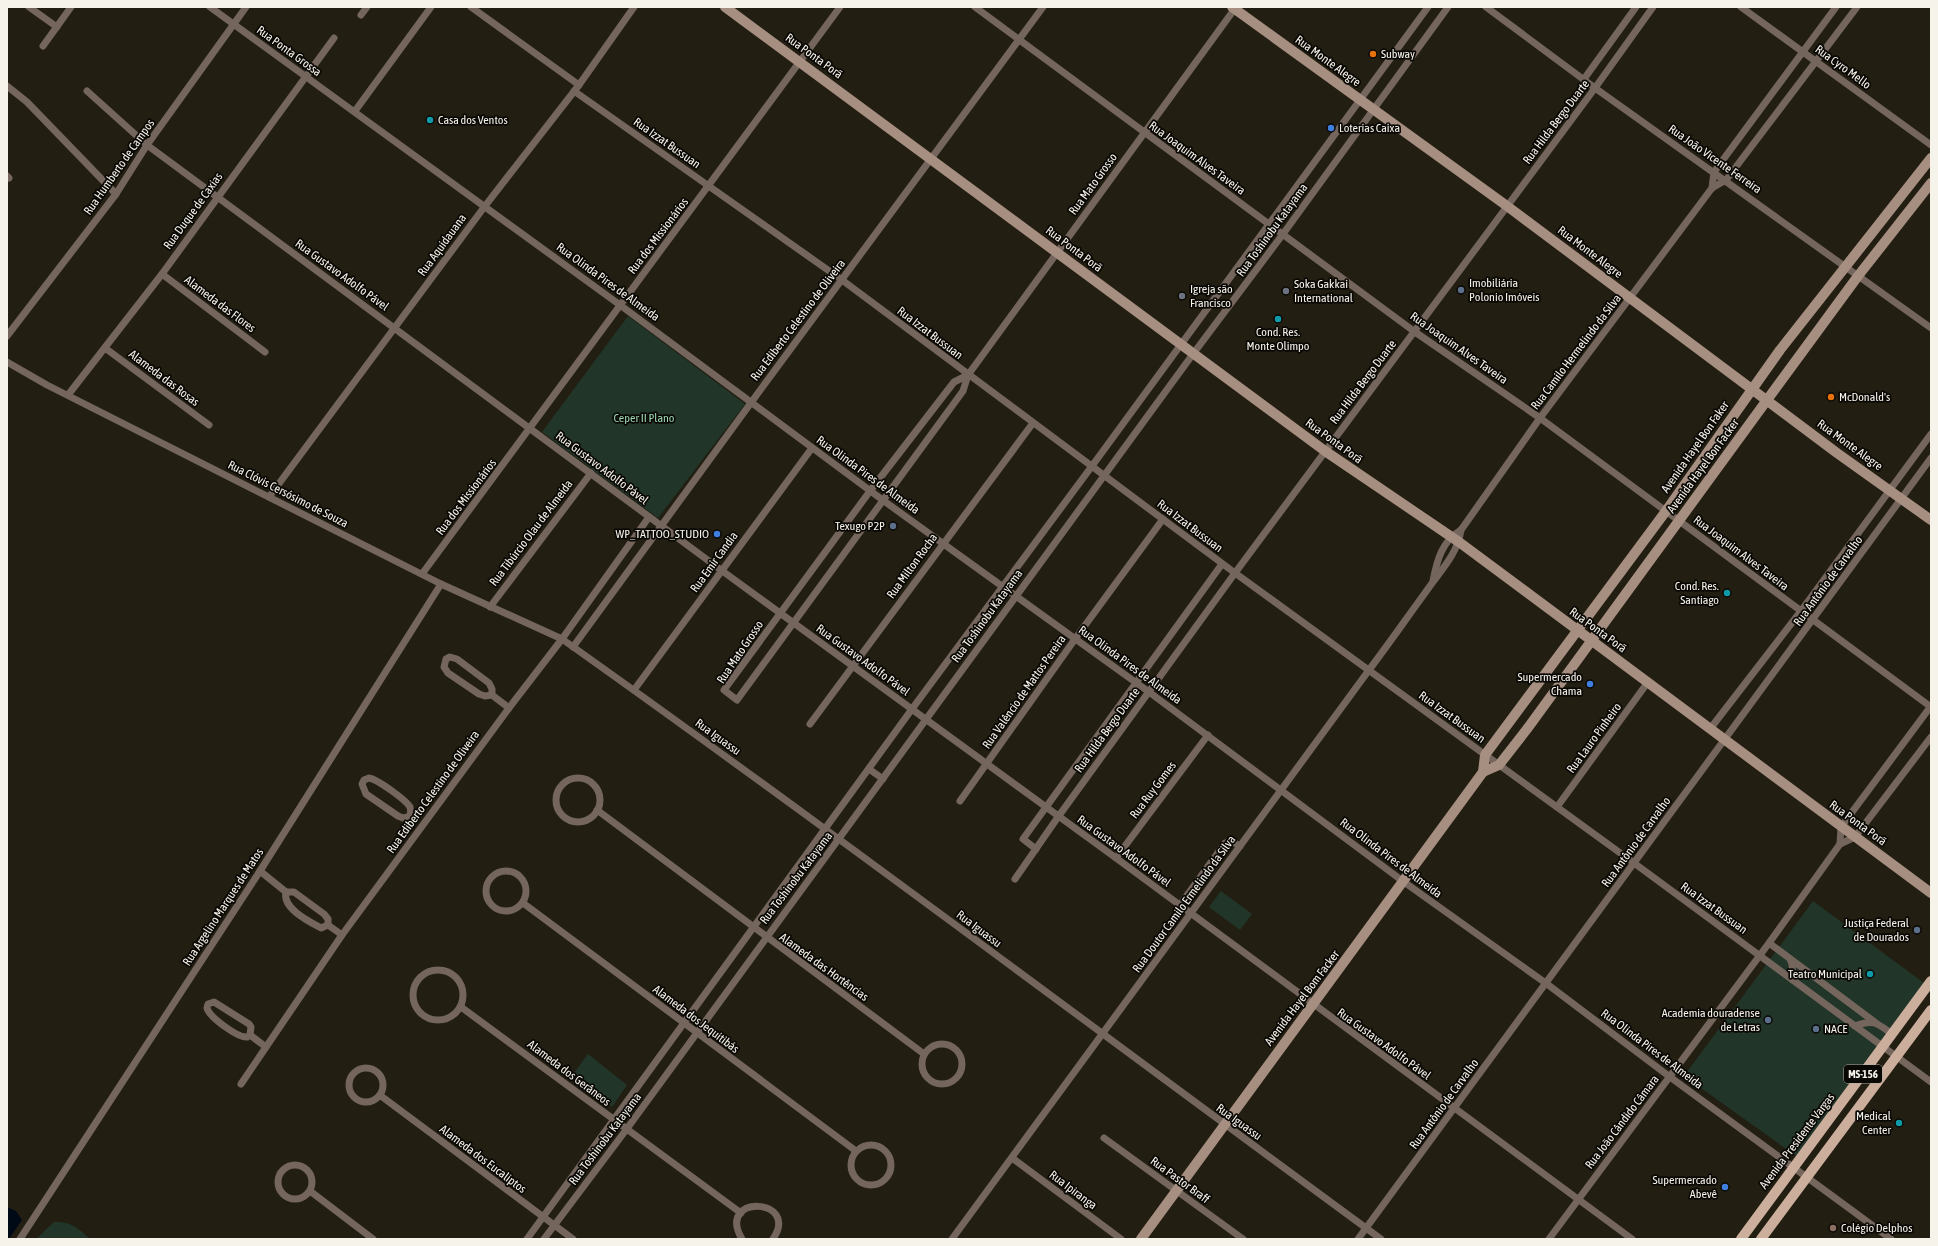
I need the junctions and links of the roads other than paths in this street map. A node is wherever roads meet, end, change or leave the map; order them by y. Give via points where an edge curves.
1 (28, 7) edge
2 (71, 7) edge
3 (210, 7) edge
4 (246, 7) edge
5 (367, 7) edge
6 (431, 7) edge
7 (471, 7) edge
8 (634, 7) edge
9 (725, 7) edge
10 (840, 7) edge
11 (975, 7) edge
12 (1043, 7) edge
13 (1428, 7) edge
14 (1448, 7) edge
15 (1486, 7) edge
16 (1636, 7) edge
17 (1652, 7) edge
18 (1741, 7) edge
19 (1836, 7) edge
20 (1857, 7) edge
21 (1235, 8) edge
22 (361, 15) dead end
23 (233, 24) junction
24 (57, 27) junction
25 (334, 38) dead end
26 (1019, 41) junction
27 (43, 46) dead end
28 (1803, 52) junction
29 (1816, 61) junction
30 (799, 62) junction
31 (305, 76) junction
32 (1584, 79) junction
33 (7, 86) edge
34 (576, 88) junction
35 (1596, 88) junction
36 (87, 91) dead end
37 (1360, 101) junction
38 (1373, 110) junction
39 (355, 111) junction
40 (1144, 133) junction
41 (147, 145) junction
42 (1931, 145) edge
43 (931, 158) junction
44 (1931, 158) edge
45 (1714, 172) junction
46 (1726, 180) junction
47 (1931, 183) edge
48 (709, 185) junction
49 (1712, 188) junction
50 (116, 194) junction
51 (217, 196) junction
52 (485, 206) junction
53 (1507, 206) junction
54 (1269, 224) junction
55 (1283, 234) junction
56 (1056, 252) junction
57 (1845, 266) junction
58 (162, 274) junction
59 (1858, 276) junction
60 (842, 280) junction
61 (1630, 298) junction
62 (620, 305) junction
63 (395, 328) junction
64 (1931, 328) edge
65 (1415, 332) junction
66 (7, 336) edge
67 (1180, 345) junction
68 (105, 348) junction
69 (265, 352) dead end
70 (1193, 354) junction
71 (7, 362) edge
72 (968, 375) junction
73 (1751, 389) junction
74 (68, 395) junction
75 (1767, 400) junction
76 (751, 402) junction
77 (1540, 418) junction
78 (1033, 423) junction
79 (209, 425) dead end
80 (530, 428) junction
81 (1931, 434) edge
82 (812, 448) junction
83 (1325, 451) junction
84 (1931, 458) edge
85 (1092, 466) junction
86 (591, 473) junction
87 (1105, 475) junction
88 (1889, 490) junction
89 (870, 491) junction
90 (269, 497) junction
91 (1901, 499) junction
92 (884, 501) junction
93 (1666, 511) junction
94 (649, 517) junction
95 (1163, 519) junction
96 (1931, 520) edge
97 (1680, 521) junction
98 (661, 526) junction
99 (1455, 539) junction
100 (942, 543) junction
101 (1222, 564) junction
102 (721, 570) junction
103 (422, 574) junction
104 (1235, 574) junction
105 (1433, 581) junction
106 (441, 584) junction
107 (1002, 587) junction
108 (1015, 596) junction
109 (490, 607) junction
110 (1801, 611) junction
111 (780, 613) junction
112 (1813, 620) junction
113 (793, 623) junction
114 (1577, 630) junction
115 (562, 639) junction
116 (1075, 639) junction
117 (1591, 641) junction
118 (573, 647) junction
119 (852, 666) junction
120 (1369, 670) junction
121 (1648, 682) junction
122 (1137, 683) junction
123 (634, 690) junction
124 (1149, 692) junction
125 (492, 695) junction
126 (1931, 706) edge
127 (509, 708) junction
128 (912, 709) junction
129 (926, 719) junction
130 (810, 724) dead end
131 (1710, 729) junction
132 (1208, 735) junction
133 (1931, 737) edge
134 (1724, 740) junction
135 (1485, 754) junction
136 (987, 763) junction
137 (1499, 765) junction
138 (869, 769) junction
139 (1483, 772) junction
140 (882, 779) junction
141 (1280, 789) junction
142 (960, 801) dead end
143 (1557, 807) junction
144 (1044, 808) junction
145 (597, 810) junction
146 (410, 816) junction
147 (1058, 817) junction
148 (422, 825) junction
149 (1841, 827) junction
150 (826, 829) junction
151 (1855, 837) junction
152 (839, 839) junction
153 (1840, 844) junction
154 (1240, 846) junction
155 (1036, 849) junction
156 (1116, 858) junction
157 (1634, 863) junction
158 (260, 871) junction
159 (1015, 879) dead end
160 (1404, 882) junction
161 (286, 892) junction
162 (1931, 893) edge
163 (523, 903) junction
164 (1180, 905) junction
165 (1191, 914) junction
166 (328, 925) junction
167 (753, 928) junction
168 (342, 935) junction
169 (766, 938) junction
170 (1769, 943) junction
171 (1760, 955) junction
172 (1790, 959) junction
173 (1793, 980) junction
174 (1931, 981) edge
175 (1547, 984) junction
176 (1313, 1005) junction
177 (461, 1007) junction
178 (1931, 1010) edge
179 (1876, 1023) junction
180 (684, 1024) junction
181 (1855, 1026) junction
182 (696, 1033) junction
183 (1103, 1034) junction
184 (1892, 1034) junction
185 (250, 1035) junction
186 (1883, 1047) junction
187 (266, 1048) junction
188 (924, 1054) junction
189 (1895, 1056) junction
190 (1670, 1077) junction
191 (1931, 1082) edge
192 (241, 1084) dead end
193 (381, 1096) junction
194 (1454, 1109) junction
195 (614, 1120) junction
196 (1224, 1125) junction
197 (626, 1130) junction
198 (1104, 1138) dead end
199 (856, 1151) junction
200 (1012, 1158) junction
201 (1794, 1167) junction
202 (1807, 1177) junction
203 (310, 1192) junction
204 (1176, 1192) junction
205 (1577, 1200) junction
206 (741, 1213) junction
207 (543, 1217) junction
208 (554, 1225) junction
209 (1366, 1228) junction
210 (20, 1239) edge
211 (373, 1239) edge
212 (527, 1239) edge
213 (544, 1239) edge
214 (573, 1239) edge
215 (742, 1239) edge
216 (773, 1239) edge
217 (952, 1239) edge
218 (1120, 1239) edge
219 (1141, 1239) edge
220 (1243, 1239) edge
221 (1358, 1239) edge
222 (1381, 1239) edge
223 (1548, 1239) edge
224 (1632, 1239) edge
225 (1741, 1239) edge
226 (1761, 1239) edge
227 (1891, 1239) edge

1 - 24 street
2 - 24 street
3 - 23 street, Rua Ponta Grossa
4 - 23 street, Rua Humberto de Campos
5 - 22 street
6 - 39 street
7 - 34 street, Rua Izzat Bussuan
8 - 34 street, Rua Aquidauana
9 - 30 street, Rua Ponta Porã
10 - 30 street, Rua dos Missionários
11 - 26 street, Rua Joaquim Alves Taveira
12 - 26 street, Rua Ediberto Celestino de Oliveira
13 - 37 street, Rua Toshinobu Katayama
14 - 38 street, Rua Toshinobu Katayama
15 - 32 street, Rua João Vicente Ferreira
16 - 32 street, Rua Hilda Bergo Duarte
17 - 35 street, Rua Hilda Bergo Duarte
18 - 28 street, Rua Cyro Mello
19 - 28 street
20 - 29 street
21 - 37 street, Rua Monte Alegre
21 - 40 street, Rua Mato Grosso
23 - 31 street, Rua Ponta Grossa
23 - 41 street, Rua Humberto de Campos
24 - 27 street
25 - 31 street, Rua Duque de Caxias
26 - 40 street, Rua Joaquim Alves Taveira
26 - 43 street, Rua Ediberto Celestino de Oliveira
28 - 29 street, Rua Cyro Mello
28 - 45 street
29 - 42 street, Rua Cyro Mello
29 - 46 street
30 - 43 street, Rua Ponta Porã
30 - 48 street, Rua dos Missionários
31 - 39 street, Rua Ponta Grossa
31 - 51 street, Rua Duque de Caxias
32 - 35 street, Rua João Vicente Ferreira
33 - 50 street via 27,102
34 - 48 street, Rua Izzat Bussuan
34 - 52 street, Rua Aquidauana
35 - 45 street, Rua João Vicente Ferreira
35 - 53 street, Rua Hilda Bergo Duarte
36 - 41 street, Rua Gustavo Adolfo Pável
37 - 38 street, Rua Monte Alegre
37 - 54 street, Rua Toshinobu Katayama
38 - 53 street, Rua Monte Alegre
38 - 55 street, Rua Toshinobu Katayama
39 - 52 street, Rua Olinda Pires de Almeida
40 - 54 street, Rua Joaquim Alves Taveira
40 - 56 street, Rua Mato Grosso
41 - 50 street, Rua Humberto de Campos
41 - 51 street, Rua Gustavo Adolfo Pável
43 - 56 street, Rua Ponta Porã
43 - 60 street, Rua Ediberto Celestino de Oliveira
44 - 57 street, Avenida Hayel Bon Faker
45 - 46 street, Rua João Vicente Ferreira
45 - 49 street, Rua Camilo Hermelindo da Silva
46 - 49 street, Rua Camilo Hermelindo da Silva
46 - 57 street, Rua João Vicente Ferreira
47 - 59 street, Avenida Hayel Bon Facker
48 - 60 street, Rua Izzat Bussuan
48 - 62 street, Rua dos Missionários
49 - 61 street, Rua Camilo Hermelindo da Silva
50 - 66 street, Rua Humberto de Campos
51 - 58 street, Rua Duque de Caxias
51 - 63 street, Rua Gustavo Adolfo Pável
52 - 62 street, Rua Olinda Pires de Almeida
52 - 63 street, Rua Aquidauana
53 - 61 street, Rua Monte Alegre
53 - 65 street, Rua Hilda Bergo Duarte
54 - 55 street, Rua Joaquim Alves Taveira
54 - 67 street, Rua Toshinobu Katayama
55 - 65 street, Rua Joaquim Alves Taveira
55 - 70 street, Rua Toshinobu Katayama
56 - 67 street, Rua Ponta Porã
56 - 72 street, Rua Mato Grosso
57 - 59 street, Rua João Vicente Ferreira
57 - 73 street, Avenida Hayel Bon Faker
58 - 68 street, Rua Duque de Caxias
58 - 69 street, Alameda das Flores
59 - 64 street, Rua João Vicente Ferreira
59 - 75 street, Avenida Hayel Bon Facker
60 - 72 street, Rua Izzat Bussuan
60 - 76 street, Rua Ediberto Celestino de Oliveira
61 - 73 street, Rua Monte Alegre
61 - 77 street, Rua Camilo Hermelindo da Silva
62 - 76 street, Rua Olinda Pires de Almeida
62 - 80 street, Rua dos Missionários
63 - 80 street, Rua Gustavo Adolfo Pável
63 - 90 street, Rua Aquidauana
65 - 77 street, Rua Joaquim Alves Taveira
65 - 83 street, Rua Hilda Bergo Duarte
67 - 70 street, Rua Ponta Porã
67 - 85 street, Rua Toshinobu Katayama
68 - 74 street, Rua Duque de Caxias
68 - 79 street, Alameda das Rosas
70 - 83 street, Rua Ponta Porã
70 - 87 street, Rua Toshinobu Katayama
71 - 74 street, Rua Clóvis Cersósimo de Souza
72 - 78 street, Rua Izzat Bussuan
72 - 89 street, Rua Mato Grosso via 954,382
72 - 92 street, Rua Mato Grosso via 963,391
73 - 75 street, Rua Monte Alegre
73 - 93 street, Avenida Hayel Bon Faker
74 - 90 street, Rua Clóvis Cersósimo de Souza
75 - 88 street, Rua Monte Alegre
75 - 97 street, Avenida Hayel Bon Facker
76 - 82 street, Rua Olinda Pires de Almeida
76 - 98 street, Rua Ediberto Celestino de Oliveira
77 - 93 street, Rua Joaquim Alves Taveira
77 - 99 street, Rua Camilo Hermelindo da Silva
78 - 85 street, Rua Izzat Bussuan
78 - 100 street, Rua Milton Rocha
80 - 86 street, Rua Gustavo Adolfo Pável
80 - 103 street, Rua dos Missionários
81 - 88 street, Rua Antônio de Carvalho
82 - 89 street, Rua Olinda Pires de Almeida
82 - 102 street, Rua Emir Candia
83 - 99 street, Rua Ponta Porã
83 - 104 street, Rua Hilda Bergo Duarte
84 - 91 street, Rua Antônio de Carvalho
85 - 87 street, Rua Izzat Bussuan
85 - 107 street, Rua Toshinobu Katayama
86 - 94 street, Rua Gustavo Adolfo Pável
86 - 109 street, Rua Tibúrcio Olau de Almeida
87 - 95 street, Rua Izzat Bussuan
87 - 108 street, Rua Toshinobu Katayama
88 - 91 street, Rua Monte Alegre
88 - 110 street, Rua Antônio de Carvalho
89 - 92 street, Rua Olinda Pires de Almeida
89 - 111 street, Rua Mato Grosso
90 - 103 street, Rua Clóvis Cersósimo de Souza
91 - 96 street, Rua Monte Alegre
91 - 112 street, Rua Antônio de Carvalho
92 - 100 street, Rua Olinda Pires de Almeida
92 - 113 street, Rua Mato Grosso
93 - 97 street, Rua Joaquim Alves Taveira
93 - 114 street, Avenida Hayel Bon Faker
94 - 98 street, Rua Gustavo Adolfo Pável
94 - 115 street, Rua Ediberto Celestino de Oliveira
95 - 101 street, Rua Izzat Bussuan
95 - 116 street, Rua Valêncio de Mattos Pereira
97 - 110 street, Rua Joaquim Alves Taveira
97 - 117 street, Avenida Hayel Bon Facker
98 - 102 street, Rua Gustavo Adolfo Pável
98 - 118 street, Rua Ediberto Celestino de Oliveira
99 - 105 street via 1448,564
99 - 105 street, Rua Camilo Hermelindo da Silva via 1437,559
99 - 114 street, Rua Ponta Porã
100 - 107 street, Rua Olinda Pires de Almeida
100 - 119 street, Rua Milton Rocha
101 - 104 street, Rua Izzat Bussuan
101 - 122 street, Rua Hilda Bergo Duarte
102 - 111 street, Rua Gustavo Adolfo Pável
102 - 123 street, Rua Emir Candia
103 - 106 street, Rua Clóvis Cersósimo de Souza
104 - 120 street, Rua Izzat Bussuan
104 - 124 street, Rua Hilda Bergo Duarte
105 - 120 street, Rua Doutor Camilo Ermelindo da Silva
106 - 109 street, Rua Clóvis Cersósimo de Souza
106 - 158 street, Rua Argelino Marques de Matos
107 - 108 street, Rua Olinda Pires de Almeida
107 - 128 street, Rua Toshinobu Katayama
108 - 116 street, Rua Olinda Pires de Almeida
108 - 129 street, Rua Toshinobu Katayama
109 - 115 street, Rua Clóvis Cersósimo de Souza
110 - 112 street, Rua Joaquim Alves Taveira
110 - 131 street, Rua Antônio de Carvalho
111 - 113 street, Rua Gustavo Adolfo Pável
111 - 113 street, Rua Mato Grosso via 724,690 737,700
112 - 126 street, Rua Joaquim Alves Taveira
112 - 134 street, Rua Antônio de Carvalho
113 - 119 street, Rua Gustavo Adolfo Pável
114 - 117 street, Rua Ponta Porã
114 - 135 street, Avenida Hayel Bon Faker
115 - 118 street, Rua Iguassu
115 - 127 street, Rua Ediberto Celestino de Oliveira
116 - 122 street, Rua Olinda Pires de Almeida
116 - 136 street, Rua Valêncio de Mattos Pereira
117 - 121 street, Rua Ponta Porã
117 - 137 street, Avenida Hayel Bon Facker
118 - 123 street, Rua Iguassu
119 - 128 street, Rua Gustavo Adolfo Pável
119 - 130 street, Rua Milton Rocha
120 - 135 street, Rua Izzat Bussuan
120 - 141 street, Rua Doutor Camilo Ermelindo da Silva
121 - 131 street, Rua Ponta Porã
121 - 143 street, Rua Lauro Pinheiro
122 - 124 street, Rua Olinda Pires de Almeida
122 - 144 street, Rua Hilda Bergo Duarte
123 - 150 street, Rua Iguassu
124 - 132 street, Rua Olinda Pires de Almeida
124 - 147 street, Rua Hilda Bergo Duarte
125 - 125 street via 489,683 457,658 446,659 444,667 448,673 479,694
125 - 127 street
126 - 149 street
127 - 148 street, Rua Ediberto Celestino de Oliveira
128 - 129 street, Rua Gustavo Adolfo Pável
128 - 138 street, Rua Toshinobu Katayama
129 - 136 street, Rua Gustavo Adolfo Pável
129 - 140 street, Rua Toshinobu Katayama
131 - 134 street, Rua Ponta Porã
132 - 141 street, Rua Olinda Pires de Almeida
132 - 156 street, Rua Ruy Gomes
133 - 151 street, Rua João Cândido Câmara
134 - 149 street, Rua Ponta Porã
134 - 157 street, Rua Antônio de Carvalho
135 - 137 street, Rua Izzat Bussuan
135 - 139 street, Avenida Hayel Bom Facker
136 - 142 street, Rua Valêncio de Mattos Pereira
136 - 144 street, Rua Gustavo Adolfo Pável
137 - 139 street
137 - 143 street, Rua Izzat Bussuan
138 - 140 street
138 - 150 street, Rua Toshinobu Katayama
139 - 160 street, Avenida Hayel Bom Facker
140 - 152 street, Rua Toshinobu Katayama
141 - 154 street, Rua Doutor Camilo Ermelindo da Silva
141 - 160 street, Rua Olinda Pires de Almeida
143 - 157 street, Rua Izzat Bussuan
144 - 147 street, Rua Gustavo Adolfo Pável
144 - 155 street, Rua Hilda Bergo Duarte via 1023,839
145 - 145 street via 599,796 591,783 577,778 570,779 558,789 556,802 562,815 567,819 587,819
145 - 167 street, Alameda das Hortências
146 - 146 street via 408,804 376,780 364,780 362,788 366,794 398,816
146 - 148 street
147 - 155 street, Rua Hilda Bergo Duarte
147 - 156 street, Rua Gustavo Adolfo Pável
148 - 168 street, Rua Ediberto Celestino de Oliveira
149 - 151 street, Rua Ponta Porã
149 - 153 street
150 - 152 street, Rua Iguassu
150 - 167 street, Rua Toshinobu Katayama
151 - 153 street, Rua João Cândido Câmara
151 - 162 street, Rua Ponta Porã
152 - 169 street, Rua Toshinobu Katayama
152 - 183 street, Rua Iguassu
153 - 170 street, Rua João Cândido Câmara
154 - 164 street via 1231,841 1225,843
154 - 165 street, Rua Doutor Camilo Ermelindo da Silva
155 - 159 street, Rua Hilda Bergo Duarte
156 - 164 street, Rua Gustavo Adolfo Pável
157 - 171 street, Rua Izzat Bussuan
157 - 175 street, Rua Antônio de Carvalho
158 - 161 street
158 - 210 street, Rua Argelino Marques de Matos
160 - 175 street, Rua Olinda Pires de Almeida
160 - 176 street, Avenida Hayel Bom Facker
161 - 166 street via 294,892 324,914 328,919
161 - 166 street via 284,897 289,906 321,928
163 - 163 street via 527,890 521,877 516,873 502,871 490,878 486,890 494,907 500,910 513,910
163 - 180 street, Alameda dos Jequitibás
164 - 165 street, Rua Gustavo Adolfo Pável
165 - 176 street, Rua Gustavo Adolfo Pável
165 - 183 street, Rua Doutor Camilo Ermelindo da Silva
166 - 168 street
167 - 169 street, Alameda das Hortências
167 - 180 street, Rua Toshinobu Katayama
168 - 187 street, Rua Ediberto Celestino de Oliveira
169 - 182 street, Rua Toshinobu Katayama
169 - 188 street, Alameda das Hortências
170 - 171 street, Rua João Cândido Câmara
170 - 172 street
171 - 173 street, Rua Izzat Bussuan
171 - 190 street, Rua João Cândido Câmara
172 - 173 street
172 - 179 street
173 - 181 street, Rua Izzat Bussuan
174 - 184 main road, Avenida Presidente Vargas / MS-156
175 - 190 street, Rua Olinda Pires de Almeida
175 - 194 street, Rua Antônio de Carvalho
176 - 194 street, Rua Gustavo Adolfo Pável
176 - 196 street, Avenida Hayel Bom Facker
177 - 177 street via 464,999 461,983 450,972 427,972 416,983 414,1000 417,1009 423,1015 435,1020 448,1018 456,1014
177 - 195 street, Alameda dos Gerâneos
178 - 189 main road
179 - 181 street via 1867,1022
179 - 184 street
180 - 182 street, Alameda dos Jequitibás
180 - 195 street, Rua Toshinobu Katayama
181 - 186 street, Rua Izzat Bussuan
182 - 197 street, Rua Toshinobu Katayama
182 - 199 street, Alameda dos Jequitibás
183 - 196 street, Rua Iguassu
183 - 200 street, Rua Doutor Camilo Ermelindo da Silva
184 - 186 main road, Avenida Presidente Vargas / MS-156
185 - 185 street via 251,1027 246,1021 218,1003 208,1004 208,1011 213,1017 240,1036
185 - 187 street
186 - 189 street, Rua Izzat Bussuan
186 - 201 main road, Avenida Presidente Vargas / MS-156
187 - 192 street, Rua Ediberto Celestino de Oliveira
188 - 188 street via 921,1067 928,1079 940,1085 958,1077 961,1058 953,1048 940,1044 928,1049
189 - 191 street, Rua Izzat Bussuan
189 - 202 main road
190 - 201 street, Rua Olinda Pires de Almeida
190 - 205 street, Rua João Cândido Câmara
193 - 193 street via 383,1081 375,1070 356,1070 351,1076 352,1096 357,1100 369,1102
193 - 207 street, Alameda dos Eucaliptos
194 - 205 street, Rua Gustavo Adolfo Pável
194 - 209 street, Rua Antônio de Carvalho
195 - 197 street, Alameda dos Gerâneos
195 - 207 street, Rua Toshinobu Katayama
196 - 204 street, Avenida Hayel Bom Facker
196 - 209 street, Rua Iguassu
197 - 206 street, Alameda dos Gerâneos
197 - 208 street, Rua Toshinobu Katayama
198 - 204 street, Rua Pastor Braff
199 - 199 street via 852,1169 858,1180 870,1185 887,1177 891,1164 886,1152 875,1145 862,1147
200 - 217 street, Rua Doutor Camilo Ermelindo da Silva
200 - 218 street, Rua Ipiranga
201 - 202 street, Rua Olinda Pires de Almeida
201 - 225 main road, Avenida Presidente Vargas / MS-156
202 - 226 main road
202 - 227 street, Rua Olinda Pires de Almeida
203 - 203 street via 312,1178 307,1168 294,1164 282,1170 278,1184 285,1196 299,1199
203 - 211 street
204 - 219 street, Avenida Hayel Bom Facker
204 - 220 street, Rua Pastor Braff
205 - 223 street, Rua João Cândido Câmara
205 - 224 street, Rua Gustavo Adolfo Pável
206 - 215 street via 737,1226
206 - 216 street via 752,1206 765,1206 770,1210 778,1221
207 - 208 street, Alameda dos Eucaliptos
207 - 212 street, Rua Toshinobu Katayama
208 - 213 street, Rua Toshinobu Katayama
208 - 214 street, Alameda dos Eucaliptos
209 - 221 street, Rua Antônio de Carvalho
209 - 222 street, Rua Iguassu

